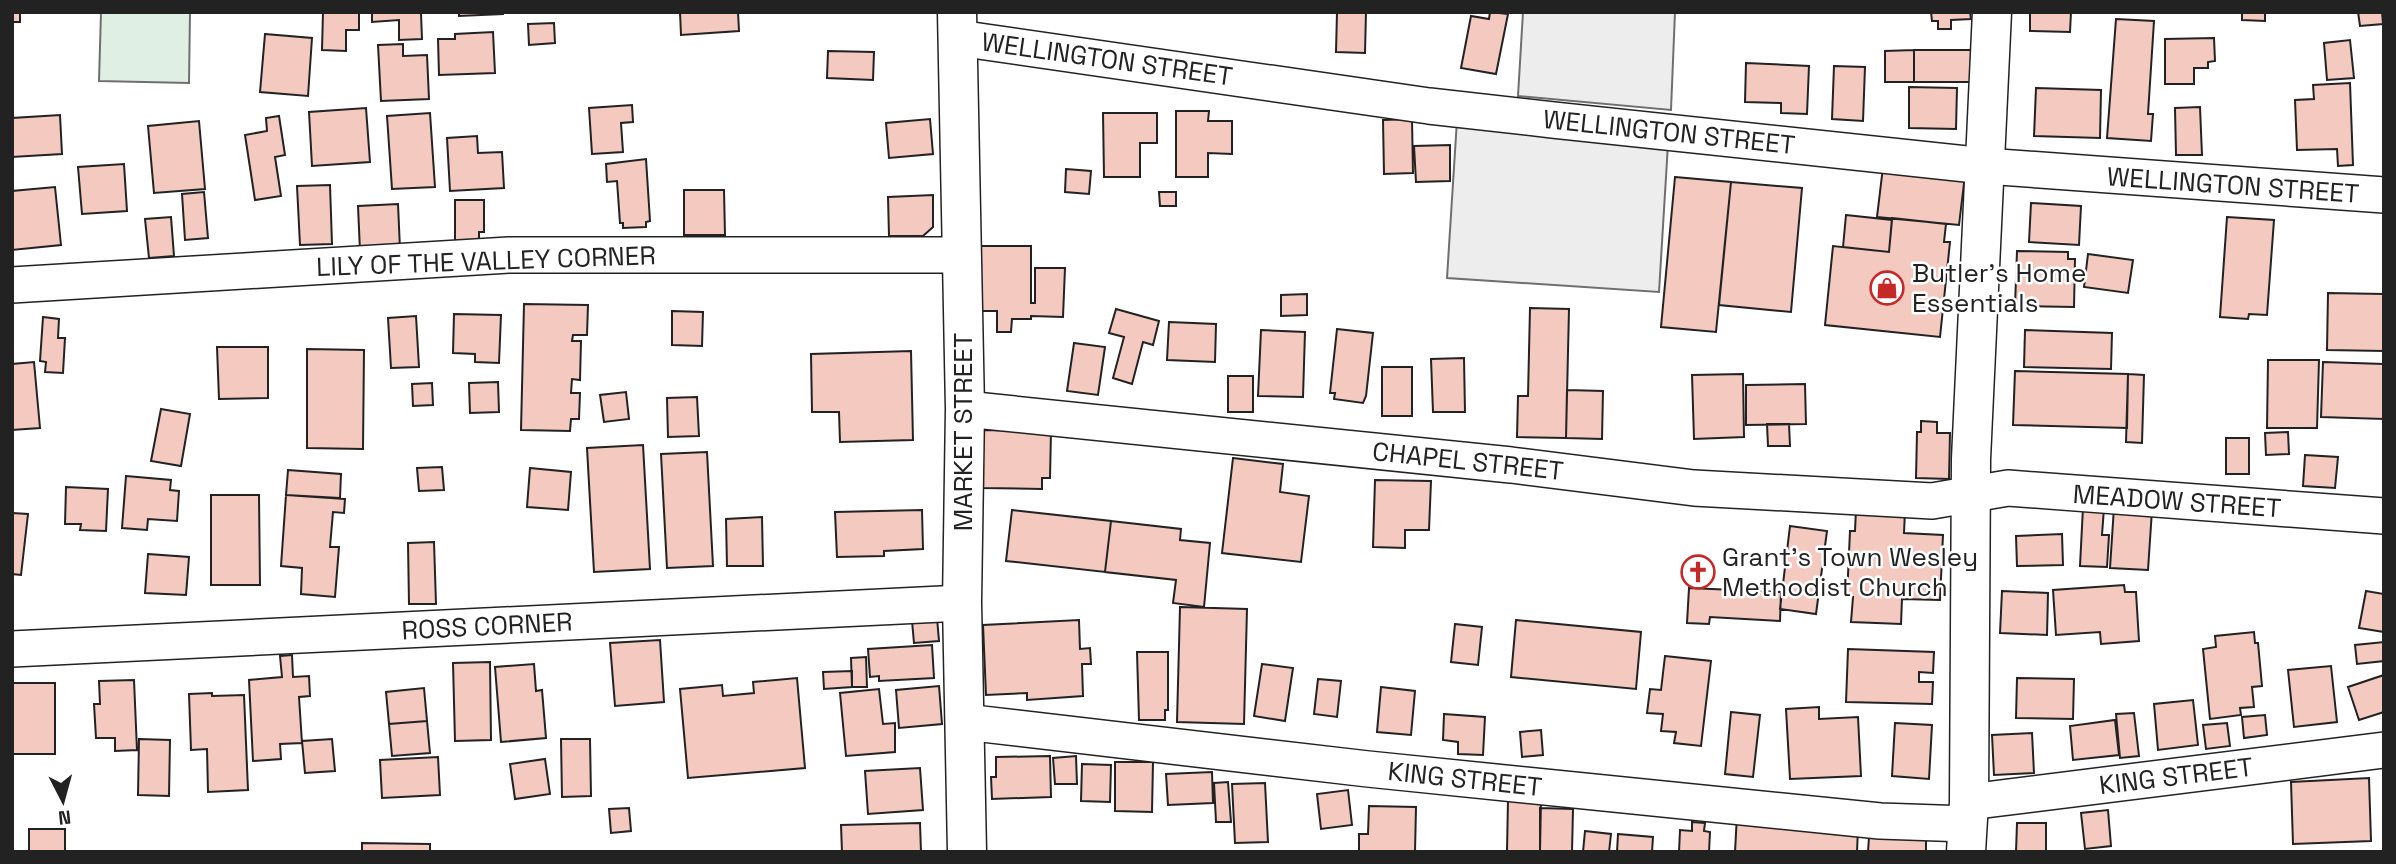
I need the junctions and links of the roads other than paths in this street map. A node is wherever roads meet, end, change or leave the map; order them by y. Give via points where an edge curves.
1 (1992, 12) edge
2 (958, 25) edge
3 (1985, 166) junction
4 (2384, 195) edge
5 (961, 256) junction
6 (12, 285) edge
7 (965, 409) junction
8 (1971, 495) junction
9 (2384, 516) edge
10 (962, 603) junction
11 (12, 649) edge
12 (965, 722) junction
13 (2384, 750) edge
14 (1968, 826) edge
15 (967, 852) edge

1 - 3 main road
2 - 3 street, WELLINGTON STREET via 1429,106
2 - 5 main road, MARKET STREET
3 - 4 street, WELLINGTON STREET
3 - 8 main road
5 - 6 street, LILY OF THE VALLEY CORNER via 509,255
5 - 7 main road, MARKET STREET
7 - 8 street, CHAPEL STREET via 1695,488 1932,501
7 - 10 main road, MARKET STREET
8 - 9 street, MEADOW STREET via 2008,488
8 - 14 main road
10 - 11 street, ROSS CORNER
10 - 12 main road, MARKET STREET
12 - 14 street, KING STREET via 1368,769
12 - 15 main road, MARKET STREET
13 - 14 street, KING STREET

